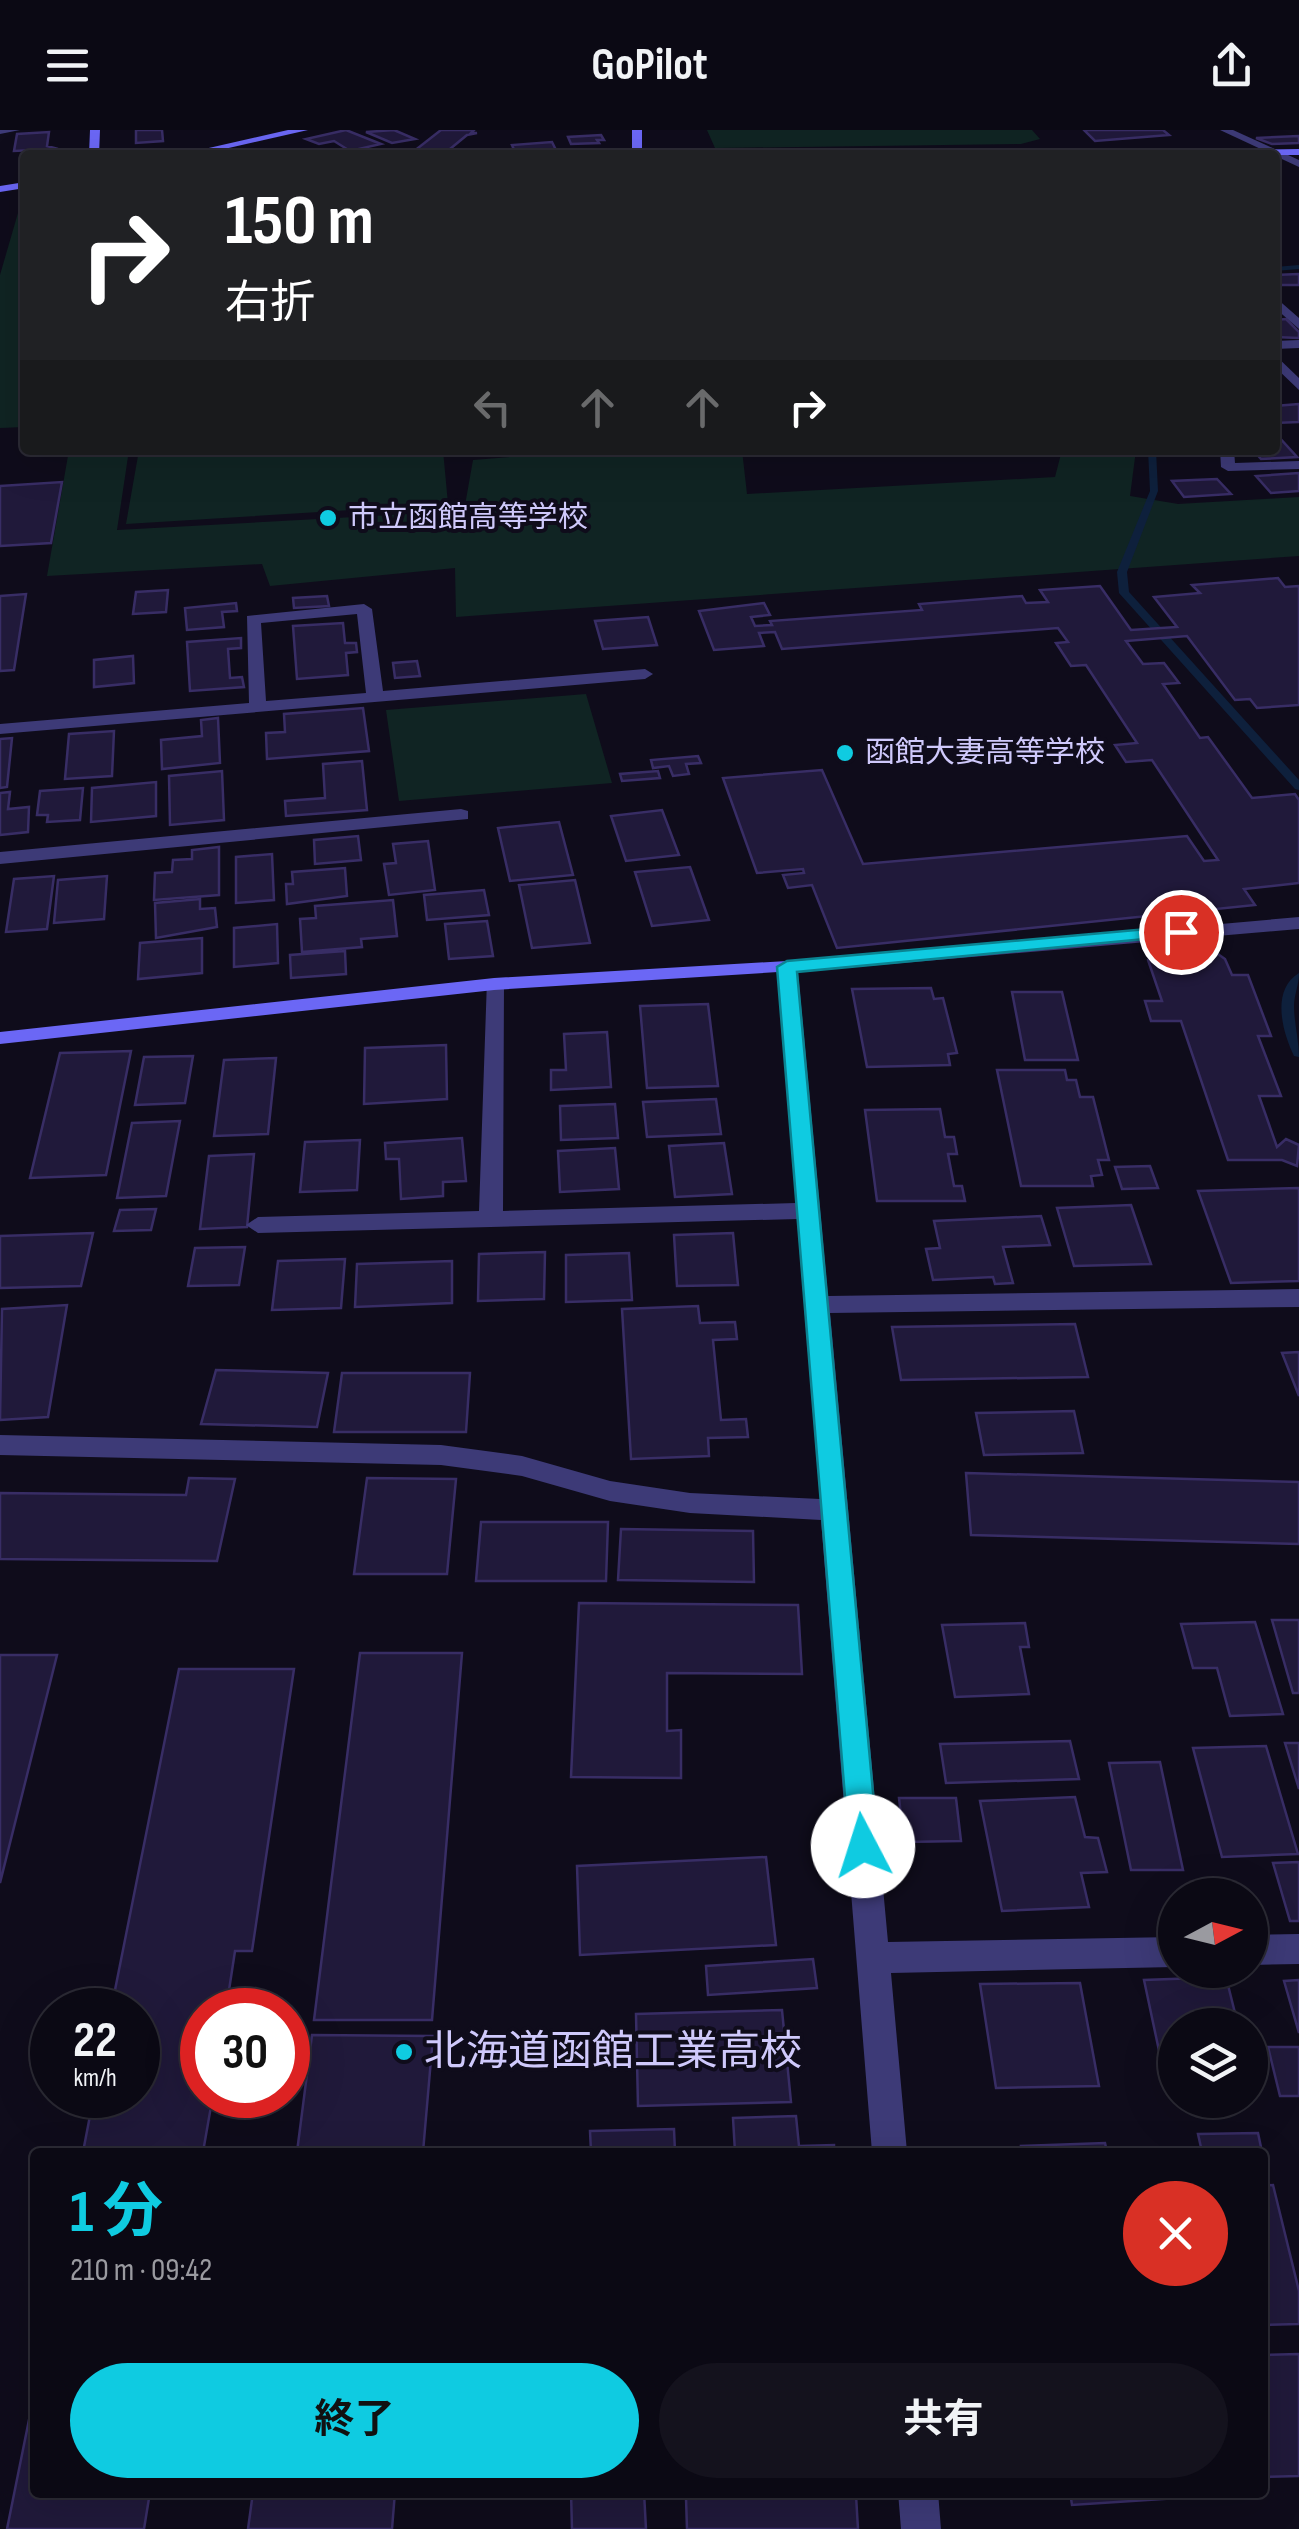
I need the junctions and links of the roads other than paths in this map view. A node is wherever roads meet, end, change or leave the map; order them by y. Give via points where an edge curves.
1 (15, 130) edge
2 (303, 130) edge
3 (1225, 130) edge
4 (0, 132) edge
5 (283, 132) edge
6 (205, 150) edge
7 (1265, 150) edge
8 (1280, 306) edge
9 (1299, 325) edge
10 (1280, 368) edge
11 (1295, 393) edge
12 (1227, 455) edge
13 (1299, 465) edge
14 (645, 674) dead end
15 (374, 697) junction
16 (258, 707) junction
17 (0, 729) edge
18 (461, 816) dead end
19 (0, 858) edge
20 (1299, 923) edge
21 (787, 967) junction
22 (494, 984) junction
23 (0, 1038) edge
24 (806, 1210) junction
25 (491, 1219) junction
26 (258, 1226) dead end
27 (1299, 1298) edge
28 (816, 1305) junction
29 (0, 1446) edge
30 (835, 1510) junction
31 (1299, 1949) edge
32 (1268, 1950) edge
33 (1158, 1952) edge
34 (872, 1958) junction
35 (890, 2148) edge
36 (918, 2498) edge
37 (921, 2529) edge

1 - 4 street
2 - 5 street
3 - 7 street
5 - 6 street
8 - 9 street
10 - 11 street
12 - 13 street via 1228,468
14 - 15 street
15 - 16 street
15 - 16 street via 364,609 253,619
16 - 17 street
18 - 19 street
20 - 21 street
21 - 22 street
21 - 24 street
22 - 23 street
22 - 25 street
24 - 25 street
24 - 28 street
25 - 26 street
27 - 28 street
28 - 30 street
29 - 30 street via 441,1455 690,1503
30 - 34 street
31 - 32 street
33 - 34 street
34 - 35 street
36 - 37 street

